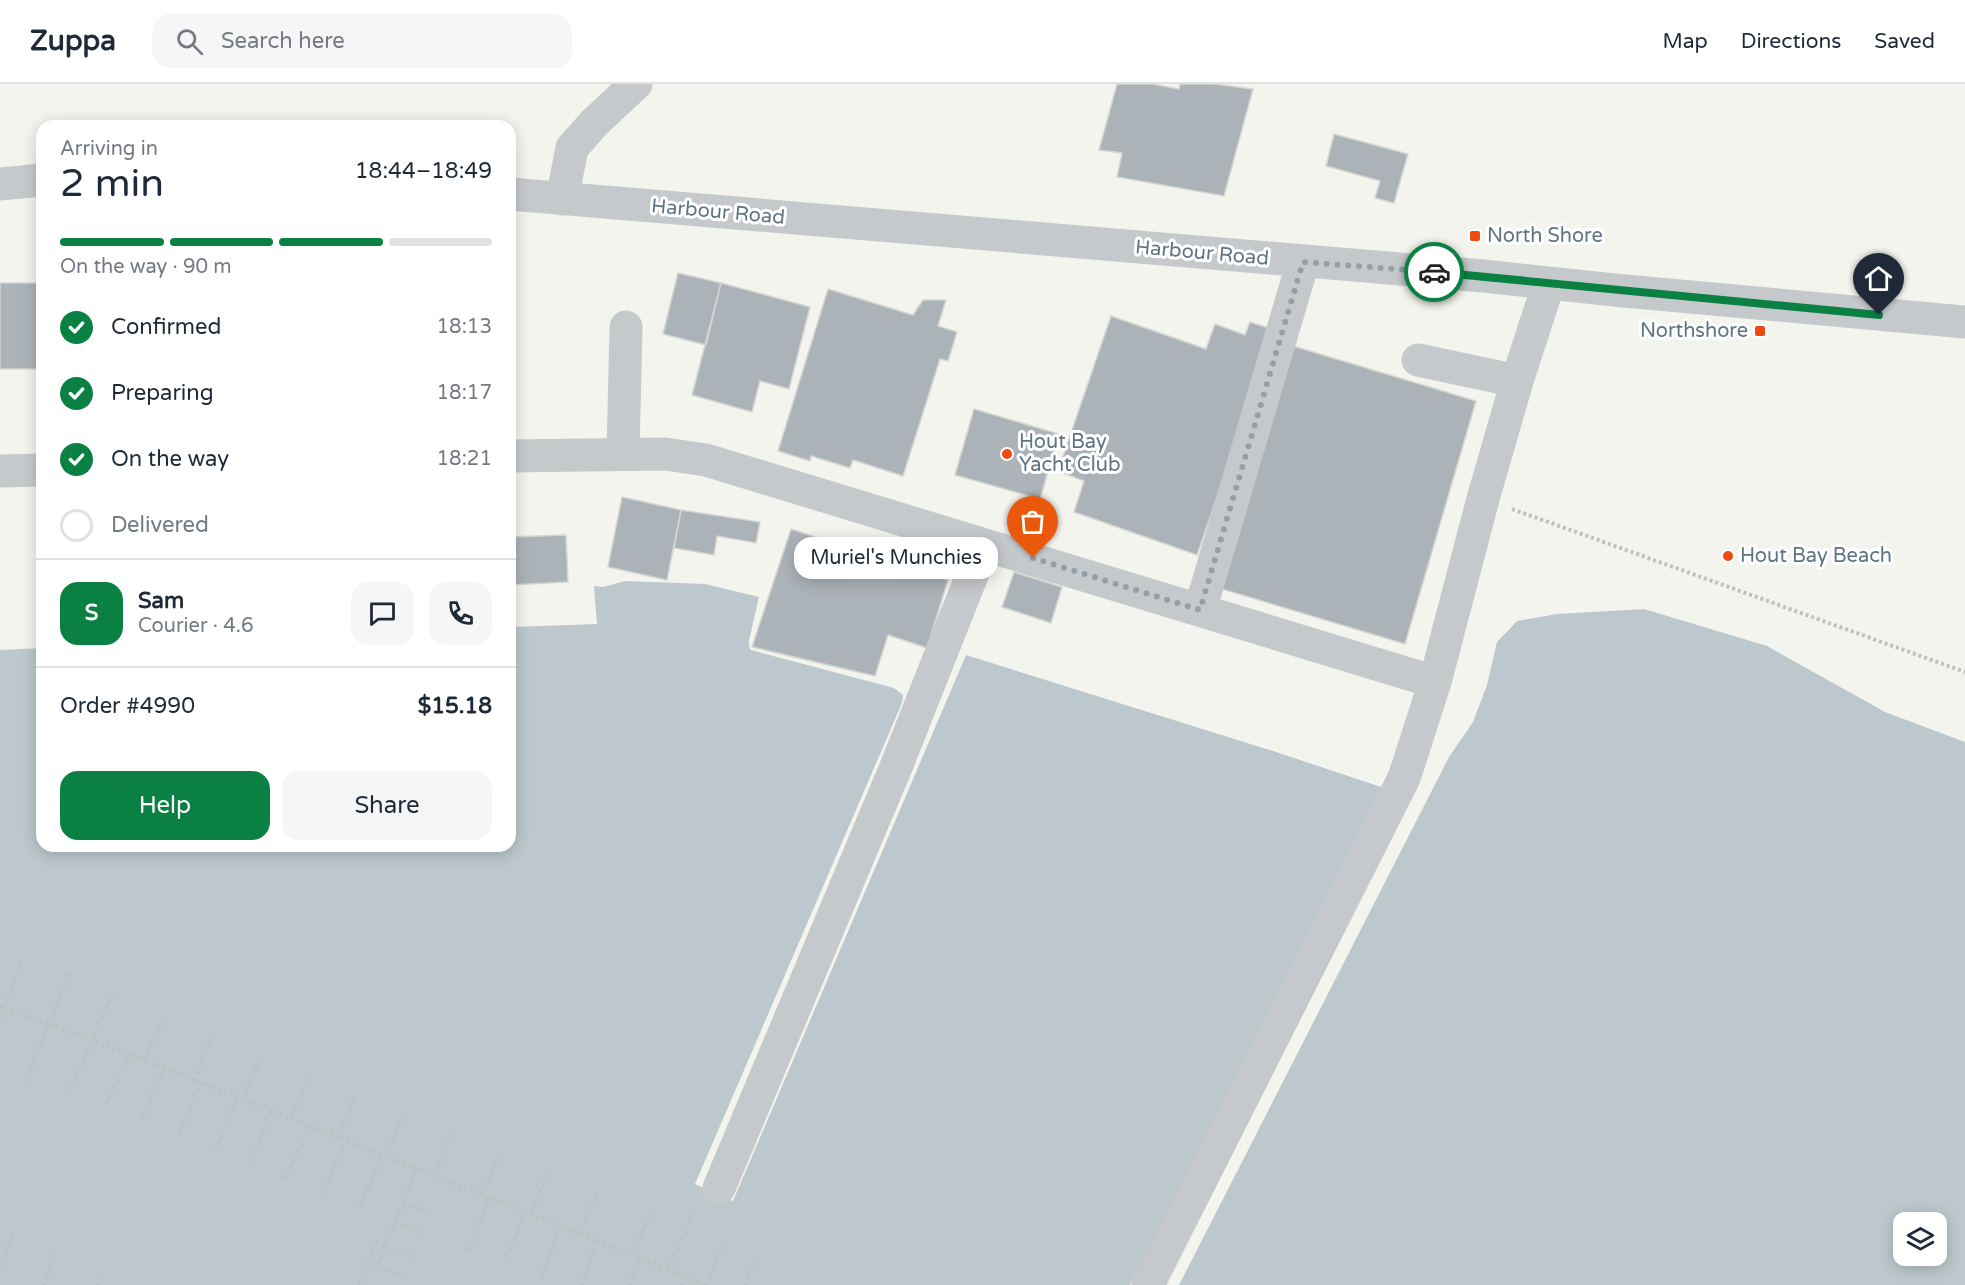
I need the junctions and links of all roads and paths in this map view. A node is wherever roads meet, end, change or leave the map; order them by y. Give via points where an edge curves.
1 (636, 84) edge
2 (36, 181) edge
3 (0, 184) edge
4 (516, 195) edge
5 (562, 199) junction
6 (1303, 262) junction
7 (1549, 283) junction
8 (1965, 322) edge
9 (626, 327) dead end
10 (1418, 360) dead end
11 (1517, 381) junction
12 (623, 454) junction
13 (516, 456) edge
14 (36, 470) edge
15 (0, 471) edge
16 (1483, 499) junction
17 (984, 545) junction
18 (1200, 610) junction
19 (1965, 672) edge
20 (1435, 682) junction
21 (21, 962) dead end
22 (70, 973) dead end
23 (114, 991) dead end
24 (0, 1006) edge
25 (0, 1019) edge
26 (162, 1020) dead end
27 (211, 1039) dead end
28 (129, 1054) junction
29 (260, 1058) dead end
30 (145, 1060) junction
31 (165, 1069) junction
32 (308, 1078) dead end
33 (194, 1080) junction
34 (26, 1082) dead end
35 (201, 1083) junction
36 (70, 1090) dead end
37 (356, 1096) dead end
38 (240, 1099) junction
39 (106, 1104) dead end
40 (271, 1111) junction
41 (403, 1115) dead end
42 (141, 1119) dead end
43 (291, 1119) junction
44 (309, 1126) junction
45 (178, 1135) dead end
46 (451, 1135) dead end
47 (338, 1138) junction
48 (345, 1140) junction
49 (215, 1150) dead end
50 (500, 1154) dead end
51 (384, 1156) junction
52 (250, 1165) dead end
53 (417, 1169) junction
54 (548, 1173) dead end
55 (434, 1176) junction
56 (285, 1179) dead end
57 (597, 1193) dead end
58 (483, 1195) junction
59 (322, 1197) dead end
60 (489, 1197) junction
61 (708, 1197) joint
62 (403, 1203) junction
63 (359, 1209) dead end
64 (432, 1213) dead end
65 (528, 1213) junction
66 (650, 1214) dead end
67 (395, 1222) junction
68 (560, 1226) junction
69 (423, 1234) dead end
70 (580, 1234) dead end
71 (13, 1235) dead end
72 (597, 1241) junction
73 (385, 1245) junction
74 (723, 1245) dead end
75 (469, 1251) dead end
76 (56, 1252) dead end
77 (633, 1255) junction
78 (639, 1257) junction
79 (414, 1258) dead end
80 (755, 1261) dead end
81 (506, 1262) dead end
82 (0, 1266) edge
83 (667, 1269) junction
84 (103, 1272) dead end
85 (684, 1277) junction
86 (407, 1278) dead end
87 (542, 1278) dead end
88 (43, 1285) edge
89 (98, 1285) edge
90 (359, 1285) edge
91 (581, 1285) edge
92 (629, 1285) edge
93 (682, 1285) edge
94 (704, 1285) edge
95 (745, 1285) edge
96 (1148, 1285) edge

1 - 5 street via 572,148
2 - 3 street
4 - 5 street, Harbour Road
5 - 6 street, Harbour Road
6 - 7 street, Harbour Road
6 - 18 street
7 - 8 street, Harbour Road
7 - 11 street
9 - 12 street
10 - 11 street
11 - 16 street
12 - 13 street
12 - 17 street via 665,454 706,460
14 - 15 street
16 - 19 path
16 - 20 street
17 - 18 street
17 - 61 street via 898,762
18 - 20 street
20 - 96 street via 1404,778
21 - 25 path
22 - 34 path
23 - 36 path
24 - 28 path
26 - 30 path
27 - 33 path
28 - 30 path
28 - 39 path
29 - 38 path
30 - 31 path
31 - 33 path
31 - 42 path
32 - 43 path
33 - 35 path
35 - 38 path
35 - 45 path
37 - 47 path
38 - 40 path
38 - 49 path
40 - 43 path
40 - 52 path
41 - 51 path
43 - 44 path
44 - 47 path
44 - 56 path
46 - 55 path
47 - 48 path
48 - 51 path
48 - 59 path
50 - 58 path
51 - 53 path
51 - 63 path
53 - 55 path
53 - 62 path
54 - 65 path
55 - 58 path
57 - 70 path
58 - 60 path
60 - 65 path
60 - 75 path
61 - 83 path
62 - 64 path
62 - 67 path
65 - 68 path
65 - 81 path
66 - 77 path
67 - 69 path
67 - 73 path
68 - 72 path
68 - 87 path
71 - 82 path
72 - 77 path
72 - 91 path
73 - 79 path
73 - 86 path via 376,1268
73 - 90 path via 376,1241
74 - 94 path
76 - 88 path
77 - 78 path
78 - 83 path
78 - 92 path
80 - 95 path
83 - 85 path
84 - 89 path
85 - 93 path
85 - 94 path

